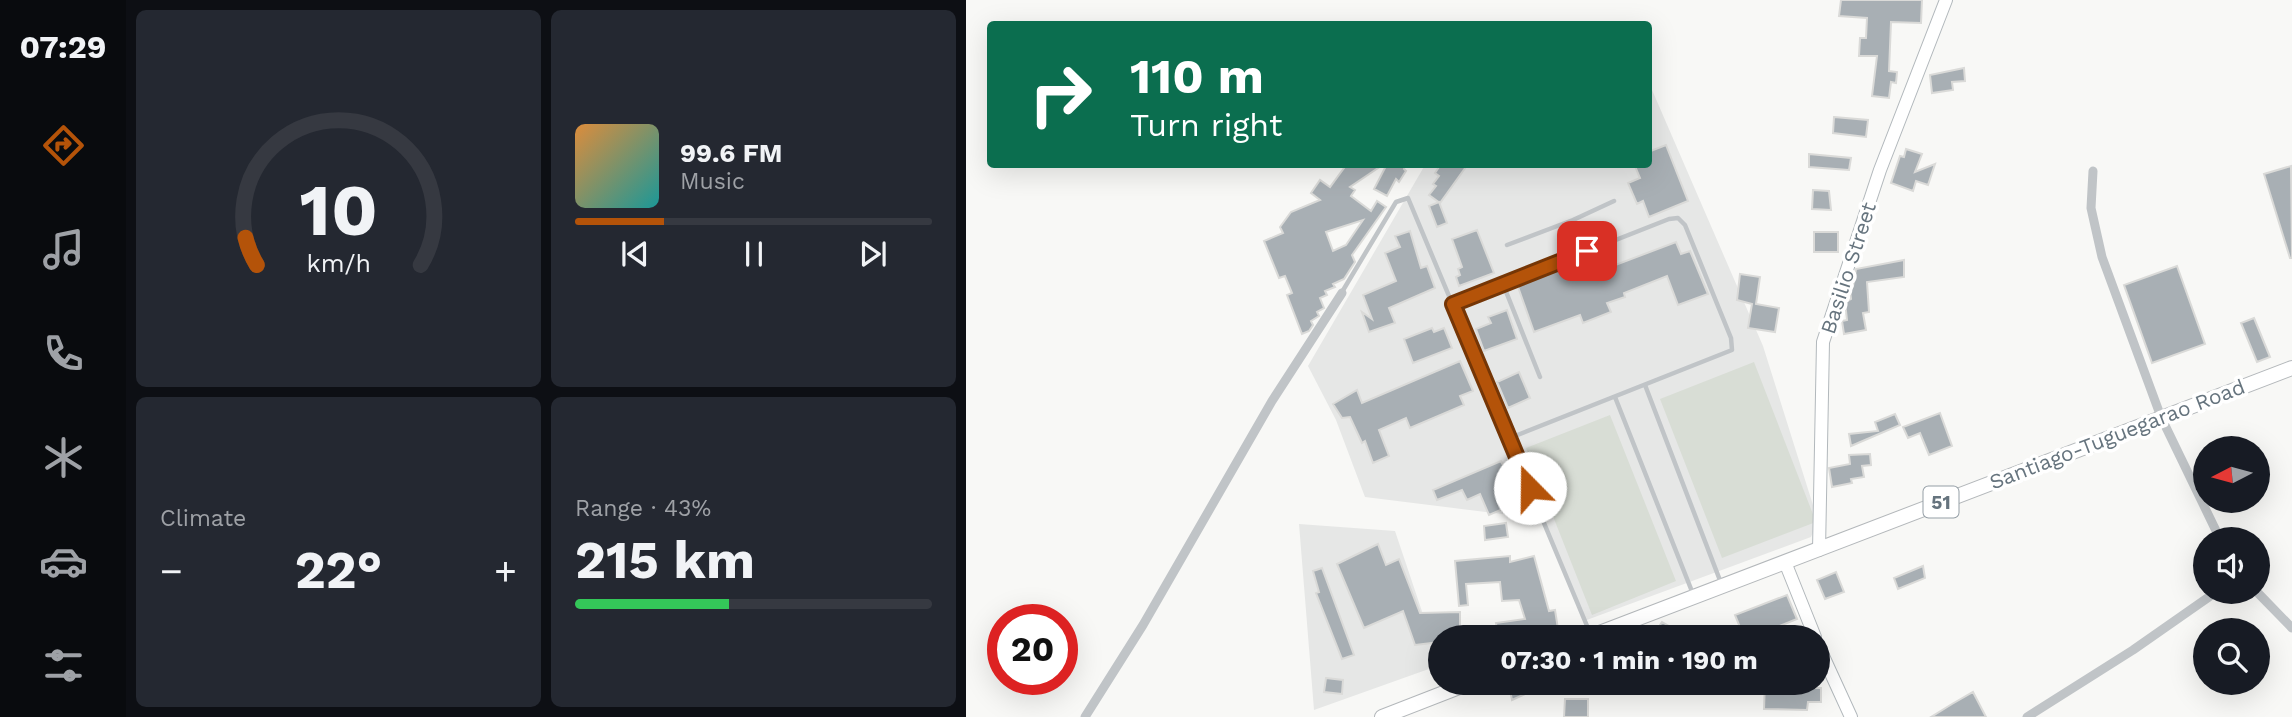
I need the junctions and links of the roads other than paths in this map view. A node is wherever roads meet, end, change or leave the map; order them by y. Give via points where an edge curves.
1 (1946, 0) edge
2 (2093, 171) dead end
3 (1614, 201) dead end
4 (1573, 220) junction
5 (1507, 245) dead end
6 (1587, 251) junction
7 (1503, 284) junction
8 (1342, 293) joint
9 (1453, 304) junction
10 (2292, 368) edge
11 (1540, 377) dead end
12 (1645, 385) junction
13 (1615, 397) junction
14 (2161, 417) junction
15 (1510, 438) junction
16 (2214, 527) edge
17 (1819, 550) junction
18 (1785, 562) junction
19 (1723, 587) junction
20 (1694, 597) junction
21 (2199, 604) edge
22 (2268, 604) edge
23 (1585, 625) edge
24 (1621, 625) edge
25 (1810, 625) edge
26 (2292, 628) edge
27 (1830, 671) edge
28 (1439, 695) edge
29 (1085, 717) edge
30 (1382, 717) edge
31 (1851, 717) edge
32 (2027, 717) edge

1 - 17 street, Basilio Street via 1880,170 1823,342
2 - 14 street via 2094,229
3 - 4 lane
4 - 5 lane
4 - 6 lane
6 - 7 lane
6 - 12 lane via 1669,219 1678,218 1685,225 1732,350
7 - 9 lane
7 - 11 lane
8 - 9 lane via 1396,202 1405,198 1412,204
8 - 29 street via 1272,401
9 - 15 lane
10 - 14 main road, Santiago-Tuguegarao Road / 51
12 - 13 lane
12 - 19 lane
13 - 15 lane
13 - 20 lane
14 - 16 street
14 - 17 main road, Santiago-Tuguegarao Road / 51
15 - 23 lane
17 - 18 main road, Santiago-Tuguegarao Road / 51
18 - 19 main road, Santiago-Tuguegarao Road / 51
18 - 25 street
19 - 20 main road, Santiago-Tuguegarao Road / 51
20 - 24 main road, Santiago-Tuguegarao Road / 51
21 - 32 street
22 - 26 street
27 - 31 street
28 - 30 main road

